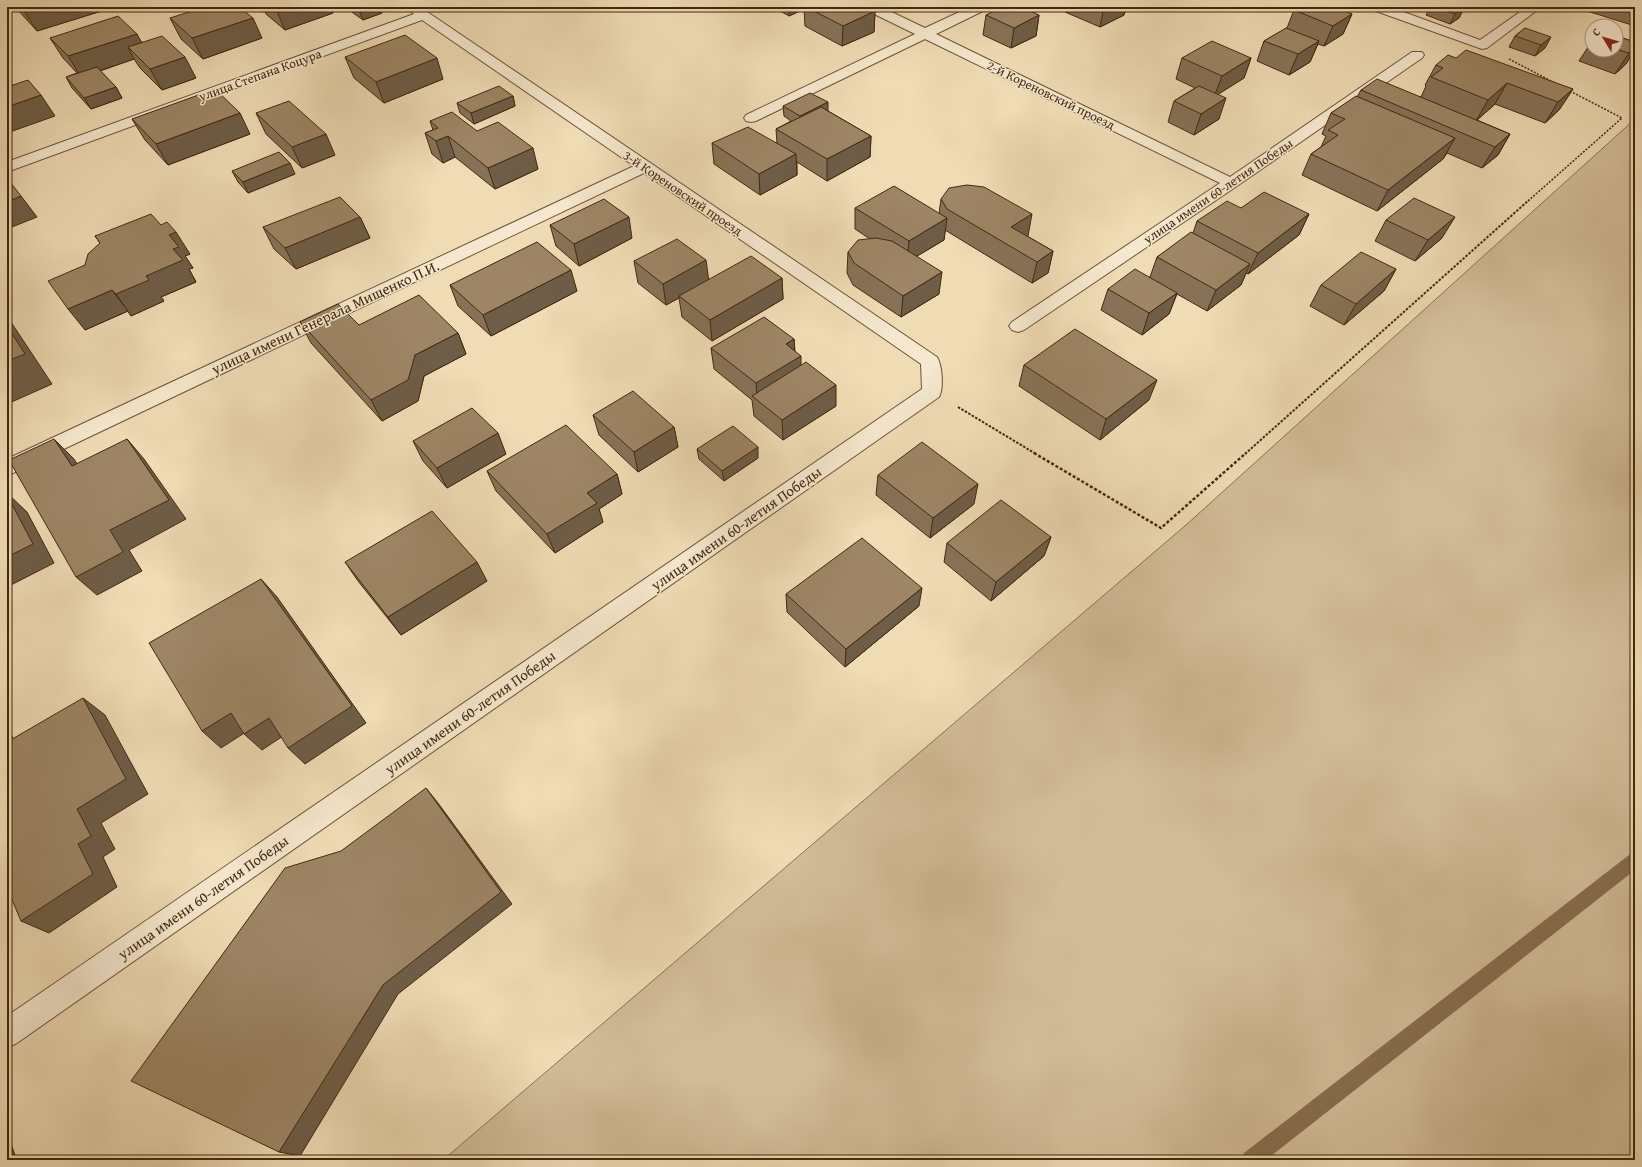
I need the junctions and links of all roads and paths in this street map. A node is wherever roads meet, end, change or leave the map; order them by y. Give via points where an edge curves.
1 (871, 7) edge
2 (980, 7) edge
3 (1378, 7) edge
4 (1535, 7) edge
5 (417, 11) edge
6 (924, 34) junction
7 (1482, 45) junction
8 (1417, 55) dead end
9 (1560, 85) edge
10 (1566, 89) edge
11 (751, 118) dead end
12 (7, 167) edge
13 (643, 167) junction
14 (1231, 183) junction
15 (1018, 326) dead end
16 (932, 392) junction
17 (7, 468) edge
18 (7, 1033) edge

1 - 6 street, 2-й Кореновский проезд
2 - 6 street
3 - 7 street
4 - 7 street
5 - 12 street, улица Степана Коцура
5 - 13 street, 3-й Кореновский проезд
6 - 11 street
6 - 14 street, 2-й Кореновский проезд
7 - 9 path
8 - 14 street, улица имени 60-летия Победы
10 - 16 path via 1622,118 1161,528
13 - 16 street, 3-й Кореновский проезд via 930,361
13 - 17 street, улица имени Генерала Мищенко П.И.
14 - 15 street, улица имени 60-летия Победы
16 - 18 street, улица имени 60-летия Победы

